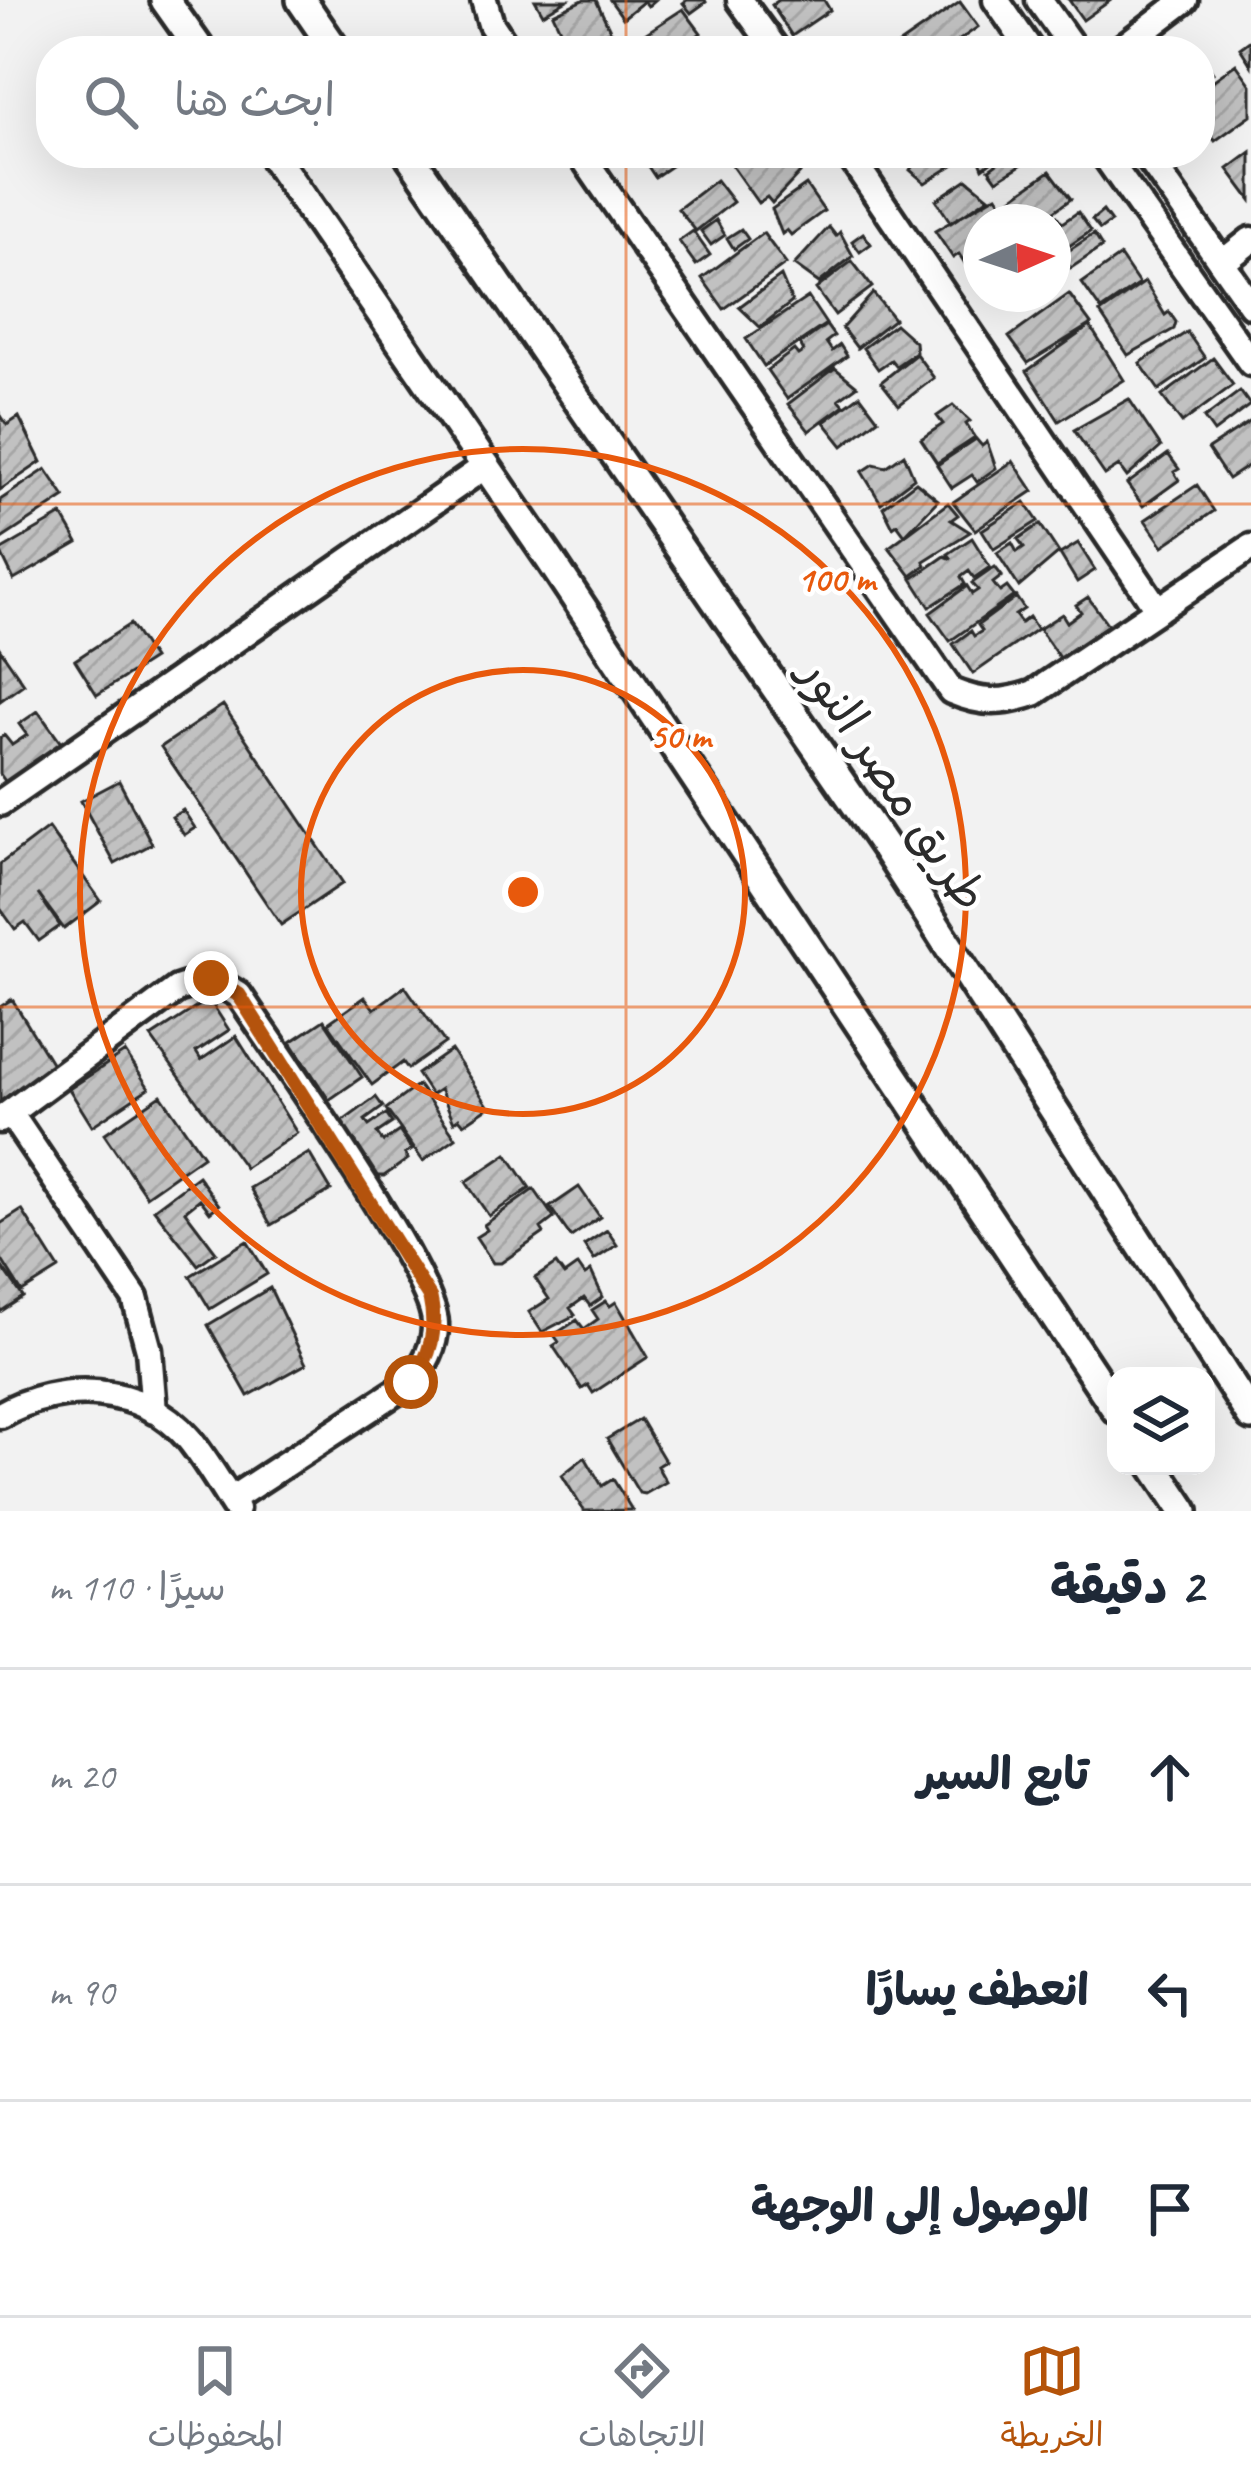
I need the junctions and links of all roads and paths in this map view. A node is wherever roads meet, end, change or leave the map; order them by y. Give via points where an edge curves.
1 (165, 0) edge
2 (301, 0) edge
3 (484, 0) edge
4 (740, 0) edge
5 (996, 0) edge
6 (1040, 0) edge
7 (1185, 0) edge
8 (190, 36) edge
9 (326, 36) edge
10 (499, 36) edge
11 (766, 36) edge
12 (1021, 36) edge
13 (1065, 36) edge
14 (1138, 36) edge
15 (281, 168) edge
16 (418, 168) edge
17 (590, 168) edge
18 (858, 168) edge
19 (1114, 168) edge
20 (1156, 168) edge
21 (1251, 240) edge
22 (1222, 263) junction
23 (1251, 305) edge
24 (1251, 364) edge
25 (487, 465) junction
26 (1251, 548) edge
27 (1158, 610) junction
28 (0, 803) edge
29 (5, 1116) edge
30 (1107, 1395) edge
31 (154, 1411) junction
32 (0, 1415) edge
33 (1251, 1416) edge
34 (1160, 1475) edge
35 (234, 1506) edge
36 (1184, 1511) edge

1 - 8 street
2 - 9 street
3 - 10 street
4 - 11 street
5 - 12 street
6 - 13 street
7 - 14 street
15 - 25 street
16 - 33 street, طريق مصر النور via 884,847
17 - 27 street via 951,691 1007,703
18 - 27 street
19 - 24 street
20 - 22 street
21 - 22 street
22 - 23 street
25 - 28 street
25 - 30 street
26 - 27 street
29 - 31 street via 135,1298
29 - 35 street via 177,989 211,978 227,983 430,1298 431,1348 411,1382
31 - 32 street via 113,1395 69,1391
31 - 35 street via 187,1437
34 - 36 street

